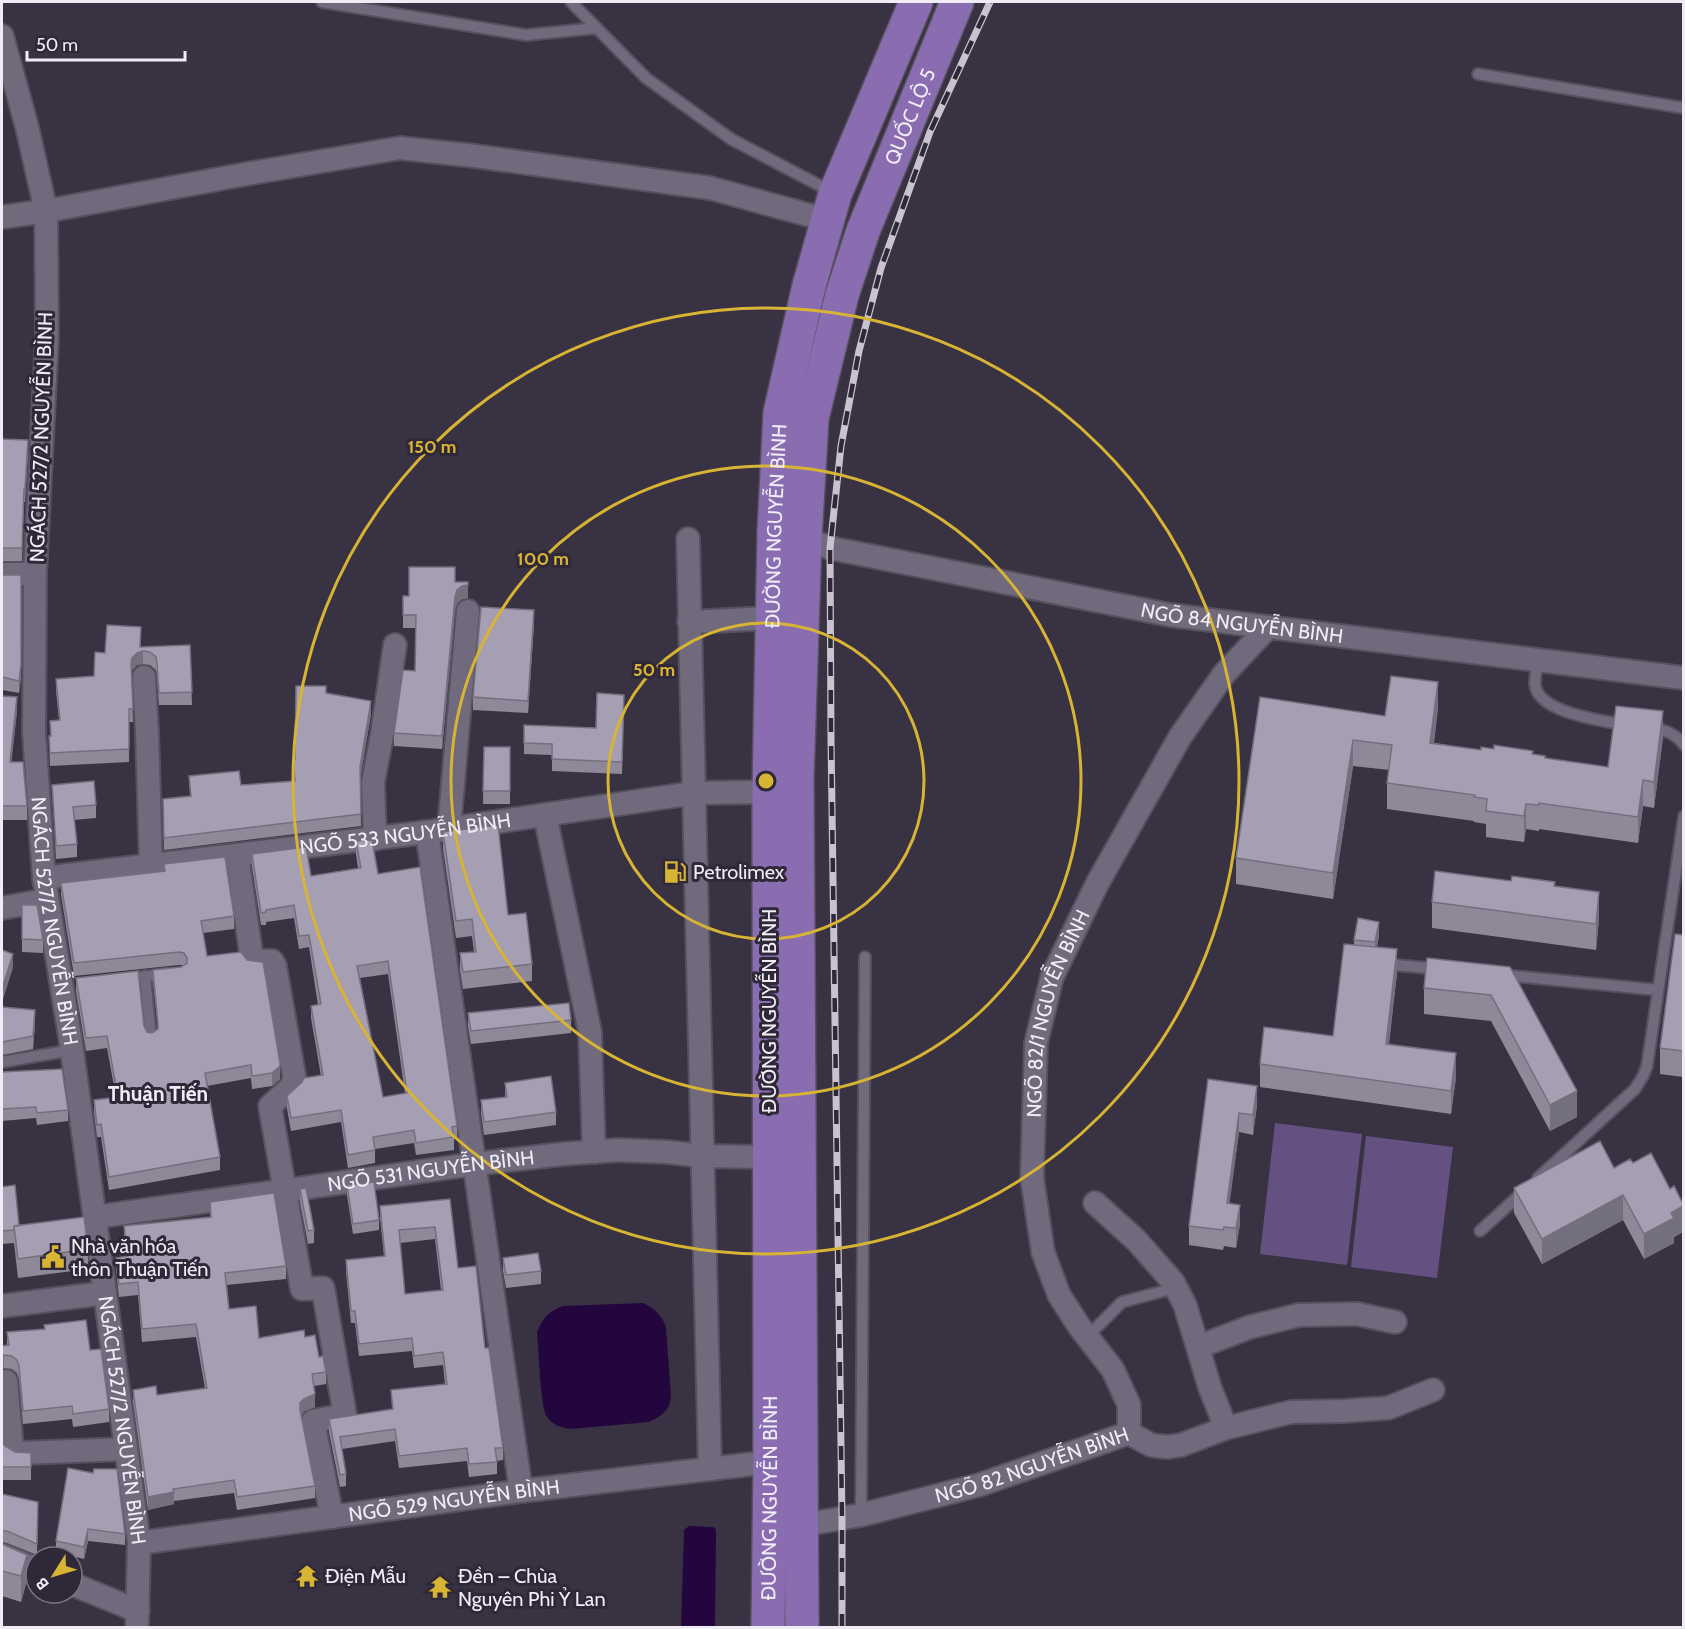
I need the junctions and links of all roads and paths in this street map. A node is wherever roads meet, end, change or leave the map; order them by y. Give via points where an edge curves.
1 (322, 2) edge
2 (571, 2) edge
3 (916, 2) edge
4 (957, 2) edge
5 (597, 28) junction
6 (2, 36) edge
7 (1479, 74) dead end
8 (1683, 108) edge
9 (831, 207) junction
10 (46, 211) junction
11 (2, 217) edge
12 (863, 231) joint
13 (805, 538) junction
14 (688, 539) dead end
15 (2, 574) edge
16 (36, 574) junction
17 (468, 612) dead end
18 (772, 618) junction
19 (689, 622) junction
20 (1268, 627) junction
21 (395, 645) dead end
22 (1539, 660) junction
23 (144, 677) dead end
24 (1683, 678) edge
25 (1683, 745) edge
26 (769, 792) junction
27 (694, 793) junction
28 (545, 815) junction
29 (1683, 816) edge
30 (438, 830) junction
31 (375, 838) junction
32 (237, 855) junction
33 (151, 866) junction
34 (45, 889) junction
35 (2, 908) edge
36 (865, 957) dead end
37 (1377, 963) edge
38 (1447, 970) edge
39 (180, 972) edge
40 (1494, 974) edge
41 (145, 976) junction
42 (109, 980) edge
43 (1658, 990) junction
44 (151, 1038) edge
45 (72, 1050) junction
46 (2, 1062) edge
47 (594, 1152) junction
48 (702, 1156) junction
49 (770, 1157) junction
50 (474, 1164) junction
51 (284, 1190) junction
52 (1095, 1203) dead end
53 (95, 1217) junction
54 (1480, 1231) dead end
55 (1175, 1288) junction
56 (105, 1293) junction
57 (2, 1306) edge
58 (1395, 1322) dead end
59 (1087, 1337) junction
60 (1198, 1347) junction
61 (6, 1381) dead end
62 (1433, 1390) dead end
63 (1226, 1428) junction
64 (1129, 1433) junction
65 (126, 1449) junction
66 (770, 1462) junction
67 (710, 1469) junction
68 (521, 1491) junction
69 (861, 1515) junction
70 (332, 1517) junction
71 (802, 1525) junction
72 (139, 1543) junction
73 (2, 1555) edge
74 (24, 1564) edge
75 (84, 1590) edge
76 (137, 1619) edge
77 (768, 1628) edge
78 (802, 1628) edge

1 - 5 lane via 526,35
2 - 5 lane
3 - 9 highway, QUỐC LỘ 5
4 - 12 highway, QUỐC LỘ 5
5 - 9 lane via 646,78
6 - 10 street, NGÁCH 527/2 NGUYỄN BÌNH
7 - 8 lane
9 - 10 street via 400,148
9 - 18 highway, ĐƯỜNG NGUYỄN BÌNH via 780,413
10 - 11 street
10 - 16 street, NGÁCH 527/2 NGUYỄN BÌNH via 46,338
12 - 13 highway, ĐƯỜNG NGUYỄN BÌNH via 842,295 812,418
13 - 20 street, NGÕ 84 NGUYỄN BÌNH via 830,548 1170,615
13 - 71 highway, ĐƯỜNG NGUYỄN BÌNH via 797,778
14 - 19 street
15 - 16 street
16 - 34 street, NGÁCH 527/2 NGUYỄN BÌNH via 34,732
17 - 30 street
18 - 19 street
18 - 26 highway, ĐƯỜNG NGUYỄN BÌNH
19 - 27 street
20 - 22 street, NGÕ 84 NGUYỄN BÌNH
20 - 59 street, NGÕ 82/1 NGUYỄN BÌNH via 1224,674 1180,737 1097,884 1052,977 1036,1043 1032,1178 1043,1252 1059,1295
21 - 31 street via 373,782
22 - 24 street, NGÕ 84 NGUYỄN BÌNH
22 - 25 lane via 1535,685 1540,697 1550,704 1583,717 1665,730
23 - 33 street
26 - 27 street, NGÕ 533 NGUYỄN BÌNH
26 - 49 highway, ĐƯỜNG NGUYỄN BÌNH
27 - 28 street, NGÕ 533 NGUYỄN BÌNH
27 - 48 street
28 - 30 street, NGÕ 533 NGUYỄN BÌNH
28 - 47 street via 590,1032
29 - 43 lane
30 - 31 street, NGÕ 533 NGUYỄN BÌNH
30 - 50 street
31 - 32 street, NGÕ 533 NGUYỄN BÌNH
32 - 33 street, NGÕ 533 NGUYỄN BÌNH
32 - 51 street via 250,953 254,961 272,961 275,966 294,1075 293,1085 270,1106
33 - 34 street, NGÕ 533 NGUYỄN BÌNH
34 - 35 street, NGÕ 533 NGUYỄN BÌNH
34 - 45 street, NGÁCH 527/2 NGUYỄN BÌNH via 68,985
36 - 69 lane
37 - 38 lane
39 - 41 lane
40 - 43 lane
41 - 42 lane
41 - 44 lane
43 - 54 lane via 1647,1066 1639,1084
45 - 46 lane
45 - 53 street, NGÁCH 527/2 NGUYỄN BÌNH
47 - 48 street, NGÕ 531 NGUYỄN BÌNH
47 - 50 street, NGÕ 531 NGUYỄN BÌNH
48 - 49 street, NGÕ 531 NGUYỄN BÌNH
48 - 67 street
49 - 66 highway, ĐƯỜNG NGUYỄN BÌNH
50 - 51 street, NGÕ 531 NGUYỄN BÌNH
50 - 68 street
51 - 53 street, NGÕ 531 NGUYỄN BÌNH
51 - 70 street via 302,1289 323,1288 345,1415 313,1421
52 - 55 street via 1136,1240
53 - 56 street, NGÁCH 527/2 NGUYỄN BÌNH
55 - 59 lane via 1122,1302
55 - 60 street via 1185,1305
56 - 57 street
56 - 65 street, NGÁCH 527/2 NGUYỄN BÌNH
58 - 60 street via 1357,1314 1299,1315 1250,1327
59 - 64 street, NGÕ 82/1 NGUYỄN BÌNH via 1113,1370 1129,1405
60 - 63 street
61 - 65 street via 12,1448 21,1453
62 - 63 street, NGÕ 82 NGUYỄN BÌNH via 1388,1408 1291,1412
63 - 64 street, NGÕ 82 NGUYỄN BÌNH via 1166,1447 1151,1445
64 - 69 street, NGÕ 82 NGUYỄN BÌNH via 979,1485
65 - 72 street, NGÁCH 527/2 NGUYỄN BÌNH
66 - 67 street, NGÕ 529 NGUYỄN BÌNH
66 - 77 highway, ĐƯỜNG NGUYỄN BÌNH
67 - 68 street, NGÕ 529 NGUYỄN BÌNH
68 - 70 street, NGÕ 529 NGUYỄN BÌNH
69 - 71 street, NGÕ 82 NGUYỄN BÌNH
70 - 72 street, NGÕ 529 NGUYỄN BÌNH
71 - 78 highway, ĐƯỜNG NGUYỄN BÌNH
72 - 76 street, NGÁCH 527/2 NGUYỄN BÌNH
73 - 74 street
75 - 76 street

